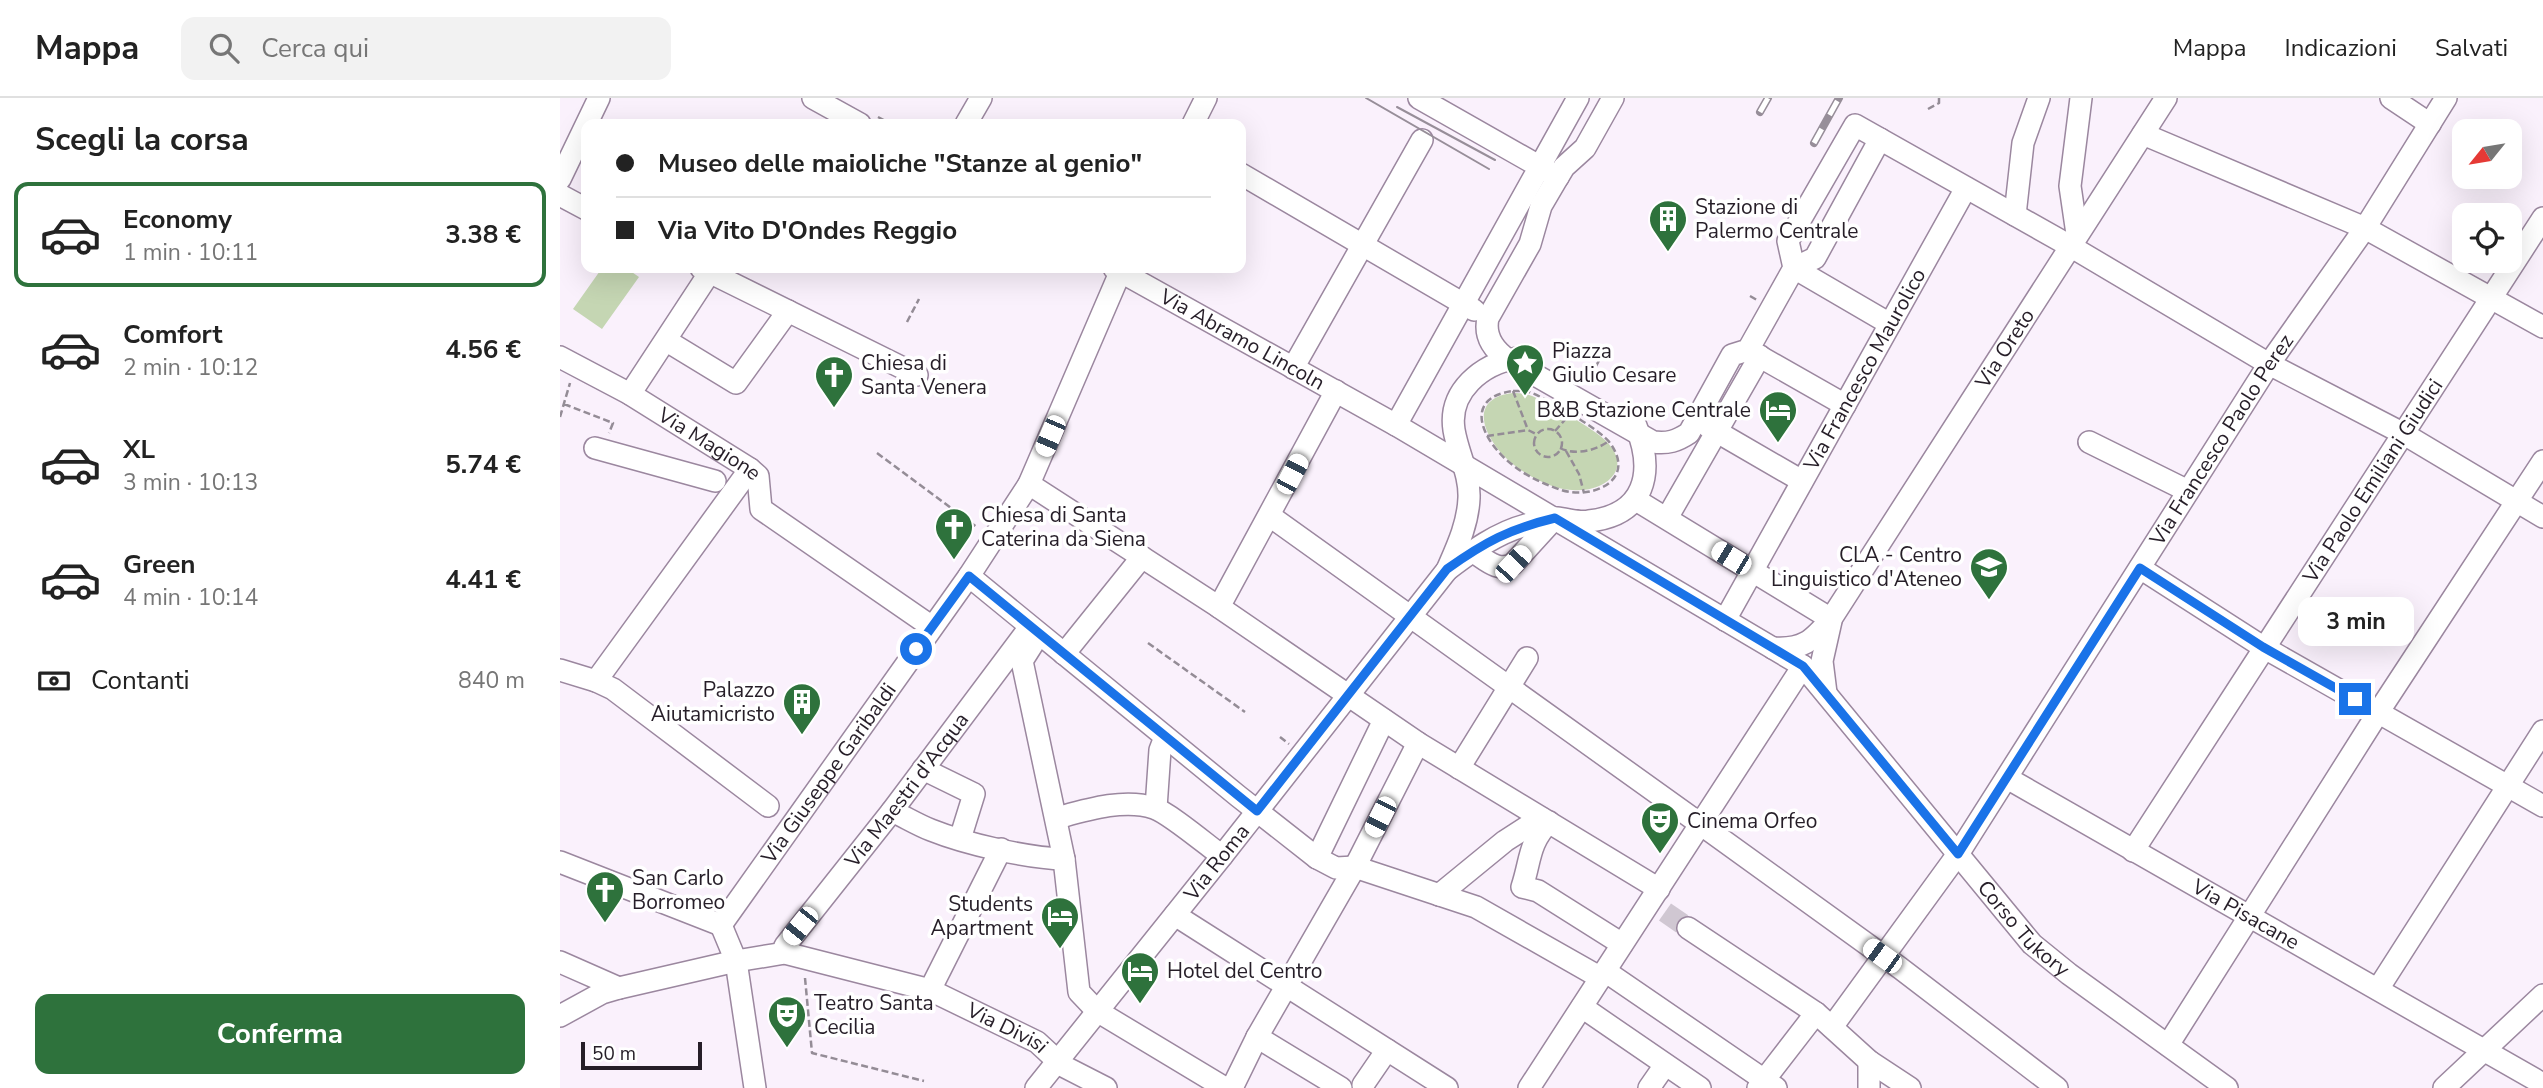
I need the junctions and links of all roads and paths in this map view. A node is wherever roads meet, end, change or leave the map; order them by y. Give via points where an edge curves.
1 (598, 98) edge
2 (813, 98) edge
3 (981, 98) edge
4 (1206, 98) edge
5 (1419, 98) edge
6 (1578, 98) edge
7 (1613, 98) edge
8 (1939, 98) edge
9 (2039, 98) edge
10 (2081, 98) edge
11 (2166, 98) edge
12 (2390, 98) edge
13 (2446, 98) edge
14 (1441, 103) edge
15 (1928, 109) dead end
16 (588, 119) edge
17 (851, 119) edge
18 (969, 119) edge
19 (1196, 119) edge
20 (2430, 124) junction
21 (581, 134) edge
22 (2143, 134) junction
23 (1880, 139) junction
24 (1422, 140) dead end
25 (1548, 171) junction
26 (1246, 177) edge
27 (560, 179) edge
28 (1966, 187) junction
29 (560, 194) edge
30 (581, 206) edge
31 (2015, 215) junction
32 (2543, 218) edge
33 (2365, 228) junction
34 (2074, 240) junction
35 (1363, 244) junction
36 (1794, 268) junction
37 (703, 273) edge
38 (711, 273) edge
39 (1117, 273) edge
40 (1126, 273) edge
41 (2491, 298) junction
42 (919, 299) dead end
43 (1463, 303) junction
44 (788, 311) junction
45 (1488, 318) junction
46 (907, 322) dead end
47 (1890, 324) junction
48 (2543, 327) edge
49 (667, 341) junction
50 (1754, 353) junction
51 (1601, 357) dead end
52 (1507, 359) junction
53 (569, 362) edge
54 (2269, 364) junction
55 (1293, 368) junction
56 (917, 375) dead end
57 (1591, 375) dead end
58 (1336, 391) junction
59 (1513, 391) junction
60 (630, 394) junction
61 (564, 404) junction
62 (1845, 405) junction
63 (1570, 415) junction
64 (560, 417) edge
65 (1696, 420) junction
66 (1396, 425) junction
67 (1528, 430) junction
68 (1555, 431) junction
69 (1717, 431) junction
70 (2404, 434) junction
71 (1536, 435) junction
72 (1487, 436) junction
73 (1640, 436) junction
74 (1609, 441) junction
75 (2089, 442) dead end
76 (601, 443) joint
77 (1560, 448) junction
78 (1566, 451) junction
79 (877, 453) dead end
80 (2543, 461) edge
81 (1465, 465) junction
82 (750, 469) junction
83 (715, 481) dead end
84 (1802, 481) junction
85 (1029, 484) junction
86 (2188, 491) junction
87 (1584, 493) junction
88 (1636, 500) junction
89 (2516, 501) junction
90 (1270, 516) junction
91 (2543, 517) edge
92 (1555, 518) junction
93 (1667, 518) junction
94 (984, 532) dead end
95 (1472, 551) junction
96 (1142, 557) junction
97 (2140, 568) junction
98 (1447, 569) junction
99 (1752, 571) junction
100 (969, 576) junction
101 (1219, 607) junction
102 (1411, 616) junction
103 (1831, 619) junction
104 (1725, 620) junction
105 (932, 627) junction
106 (1035, 630) junction
107 (1148, 643) dead end
108 (2263, 647) junction
109 (1773, 648) junction
110 (1064, 653) junction
111 (1527, 658) dead end
112 (1803, 666) junction
113 (560, 670) edge
114 (596, 681) junction
115 (1509, 687) junction
116 (1827, 694) junction
117 (1349, 695) junction
118 (1245, 712) dead end
119 (2378, 712) junction
120 (1384, 720) junction
121 (2543, 731) edge
122 (1165, 737) junction
123 (1418, 743) junction
124 (1460, 768) junction
125 (923, 769) junction
126 (2007, 778) junction
127 (2508, 786) junction
128 (2543, 806) edge
129 (1156, 808) junction
130 (892, 811) junction
131 (1257, 811) junction
132 (781, 814) junction
133 (1057, 818) junction
134 (1545, 820) junction
135 (1700, 825) junction
136 (960, 839) junction
137 (1002, 849) junction
138 (2133, 850) junction
139 (1958, 854) junction
140 (1222, 856) junction
141 (1317, 858) junction
142 (1064, 859) junction
143 (560, 862) edge
144 (1355, 866) junction
145 (1439, 895) junction
146 (1658, 901) junction
147 (1175, 915) junction
148 (2250, 916) junction
149 (720, 925) junction
150 (1688, 928) tunnel mouth
151 (1622, 944) junction
152 (794, 955) junction
153 (1882, 956) junction
154 (736, 961) junction
155 (560, 962) edge
156 (1603, 974) junction
157 (1286, 986) junction
158 (619, 988) junction
159 (2378, 989) junction
160 (930, 990) junction
161 (2543, 995) edge
162 (1581, 1007) junction
163 (1097, 1011) junction
164 (560, 1016) edge
165 (1824, 1020) junction
166 (1257, 1037) junction
167 (2168, 1045) junction
168 (1387, 1050) junction
169 (2483, 1050) junction
170 (1058, 1060) junction
171 (1869, 1061) junction
172 (1665, 1065) junction
173 (924, 1081) dead end
174 (2543, 1084) edge
175 (1539, 1085) edge
176 (2048, 1085) edge
177 (1441, 1086) edge
178 (1766, 1086) edge
179 (1364, 1087) edge
180 (755, 1088) edge
181 (1035, 1088) edge
182 (1107, 1088) edge
183 (1225, 1088) edge
184 (1232, 1088) edge
185 (1341, 1088) edge
186 (1650, 1088) edge
187 (1700, 1088) edge
188 (1869, 1088) edge
189 (1910, 1088) edge
190 (2227, 1088) edge
191 (2444, 1088) edge

1 - 16 street
2 - 17 street
3 - 18 street
4 - 19 street
5 - 14 street
6 - 25 street
7 - 25 street via 1585,148 1564,167
8 - 15 path via 1939,103
9 - 31 street via 2023,144
10 - 34 street via 2070,186
11 - 22 street, Via Oreto
12 - 20 street
13 - 20 street, Via Francesco Paolo Perez
14 - 25 street
20 - 33 street, Via Francesco Paolo Perez
21 - 27 street
22 - 33 street
22 - 34 street, Via Oreto
23 - 28 street
23 - 36 street via 1815,258
23 - 36 street via 1855,125 1788,241
24 - 35 street
25 - 43 street
25 - 45 street via 1530,244
26 - 35 street
28 - 31 street
28 - 47 street, Via Francesco Maurolico
29 - 30 street
31 - 34 street
32 - 41 street, Via Paolo Emiliani Giudici
33 - 41 street
33 - 54 street, Via Francesco Paolo Perez
34 - 54 street
34 - 103 street, Via Oreto
35 - 43 street
35 - 55 street
36 - 47 street
36 - 50 street
37 - 49 street
38 - 44 street
39 - 85 street, Via Giuseppe Garibaldi
40 - 55 street, Via Abramo Lincoln
41 - 48 street
41 - 70 street, Via Paolo Emiliani Giudici
42 - 46 path
43 - 45 street
43 - 66 street
44 - 49 street via 736,383
44 - 56 street
45 - 52 street via 1490,341
47 - 62 street, Via Francesco Maurolico
49 - 60 street
50 - 62 street
50 - 65 street via 1732,355
50 - 69 street
51 - 57 path
52 - 73 street
52 - 81 street via 1472,378 1458,400 1454,428
53 - 60 street, Via Magione
53 - 61 path
54 - 70 street
54 - 86 street, Via Francesco Paolo Perez
55 - 58 street, Via Abramo Lincoln
58 - 66 street, Via Abramo Lincoln
58 - 90 street
59 - 63 path via 1527,392
59 - 67 path
59 - 72 path via 1493,396 1485,404 1481,413
60 - 82 street, Via Magione
61 - 64 path
61 - 76 path via 613,423
62 - 84 street, Via Francesco Maurolico
63 - 68 path
63 - 74 path
65 - 69 street
65 - 73 street via 1689,433 1677,441 1665,444
66 - 81 street, Via Abramo Lincoln
67 - 71 path
67 - 72 path
68 - 71 path via 1547,429
68 - 77 path
69 - 84 street
69 - 93 street
70 - 89 street
70 - 108 street, Via Paolo Emiliani Giudici
71 - 77 path via 1535,448 1541,455 1555,455
72 - 87 path via 1497,452 1526,475
73 - 88 street via 1646,465
74 - 78 path via 1589,450
74 - 87 path via 1619,466 1615,476 1609,485
75 - 86 street
76 - 83 street
77 - 78 path
78 - 87 path
79 - 94 path
80 - 89 street
81 - 92 street, Via Abramo Lincoln
81 - 98 street via 1469,498 1464,529
82 - 105 street, Via Magione via 758,476 761,509
82 - 114 street
84 - 99 street, Via Francesco Maurolico
85 - 96 street
85 - 100 street, Via Giuseppe Garibaldi
86 - 97 street, Via Francesco Paolo Perez
88 - 92 street via 1604,519
88 - 93 street
89 - 91 street
89 - 119 street
90 - 101 street
90 - 102 street
92 - 95 street via 1510,530
92 - 95 street via 1507,568
92 - 104 street, Corso Tukory
93 - 99 street
95 - 98 street
96 - 101 street
96 - 110 street
97 - 108 street
97 - 126 street, Via Francesco Paolo Perez
98 - 102 street, Via Roma
99 - 103 street
99 - 104 street, Via Francesco Maurolico
100 - 105 street, Via Giuseppe Garibaldi
100 - 106 street
101 - 117 street
102 - 115 street
102 - 117 street, Via Roma
103 - 109 street via 1801,647
103 - 116 street via 1822,661
104 - 109 street, Corso Tukory
105 - 132 street, Via Giuseppe Garibaldi
106 - 110 street
106 - 125 street, Via Maestri d'Acqua
106 - 133 street via 1022,661
107 - 118 path
108 - 119 street
108 - 138 street, Via Paolo Emiliani Giudici
109 - 112 street, Corso Tukory
110 - 122 street
111 - 115 street
112 - 116 street, Corso Tukory
112 - 135 street
113 - 114 street
114 - 132 street
115 - 124 street
115 - 135 street
116 - 139 street, Corso Tukory
117 - 120 street
117 - 131 street, Via Roma
119 - 127 street
119 - 148 street
120 - 123 street
120 - 141 street
121 - 127 street
122 - 129 street
122 - 131 street
123 - 124 street
123 - 144 street
124 - 134 street
125 - 130 street, Via Maestri d'Acqua
125 - 136 street via 974,794
126 - 138 street, Via Pisacane
126 - 139 street, Via Francesco Paolo Perez
127 - 128 street
127 - 159 street
129 - 133 street via 1119,806
129 - 140 street
130 - 136 street
130 - 152 street, Via Maestri d'Acqua via 785,946
131 - 140 street, Via Roma
131 - 141 street
132 - 149 street, Via Giuseppe Garibaldi
133 - 142 street
134 - 145 street via 1505,841
134 - 146 street
134 - 151 street via 1528,855 1522,887 1538,891
135 - 146 street
135 - 153 street
136 - 137 street
137 - 142 street
137 - 160 street
138 - 148 street, Via Pisacane
139 - 153 street, Via Francesco Paolo Perez
139 - 167 street, Corso Tukory via 2032,944
140 - 147 street, Via Roma
141 - 144 street via 1336,868
142 - 163 street via 1079,992
143 - 149 street
144 - 145 street
144 - 157 street
145 - 156 street via 1476,907
146 - 151 street
147 - 157 street
147 - 163 street, Via Roma
148 - 159 street, Via Pisacane
148 - 167 street
149 - 154 street
150 - 165 street
151 - 156 street
152 - 154 street, Via Divisi
152 - 160 street, Via Divisi
152 - 173 path via 812,1053
153 - 165 street, Via Francesco Paolo Perez
153 - 176 street
154 - 158 street, Via Divisi
154 - 180 street
155 - 158 street
156 - 162 street
156 - 178 street
157 - 166 street
157 - 168 street
158 - 164 street, Via Divisi
159 - 169 street, Via Pisacane
160 - 170 street, Via Divisi via 1037,1042
161 - 169 street
162 - 172 street
162 - 175 street
163 - 170 street, Via Roma
163 - 183 street
165 - 171 street
165 - 178 street, Via Francesco Paolo Perez
166 - 184 street
166 - 185 street
167 - 190 street, Corso Tukory
168 - 177 street
168 - 179 street
169 - 174 street, Via Pisacane
169 - 191 street
170 - 181 street, Via Roma
170 - 182 street, Via Divisi
171 - 188 street
171 - 189 street
172 - 186 street
172 - 187 street

